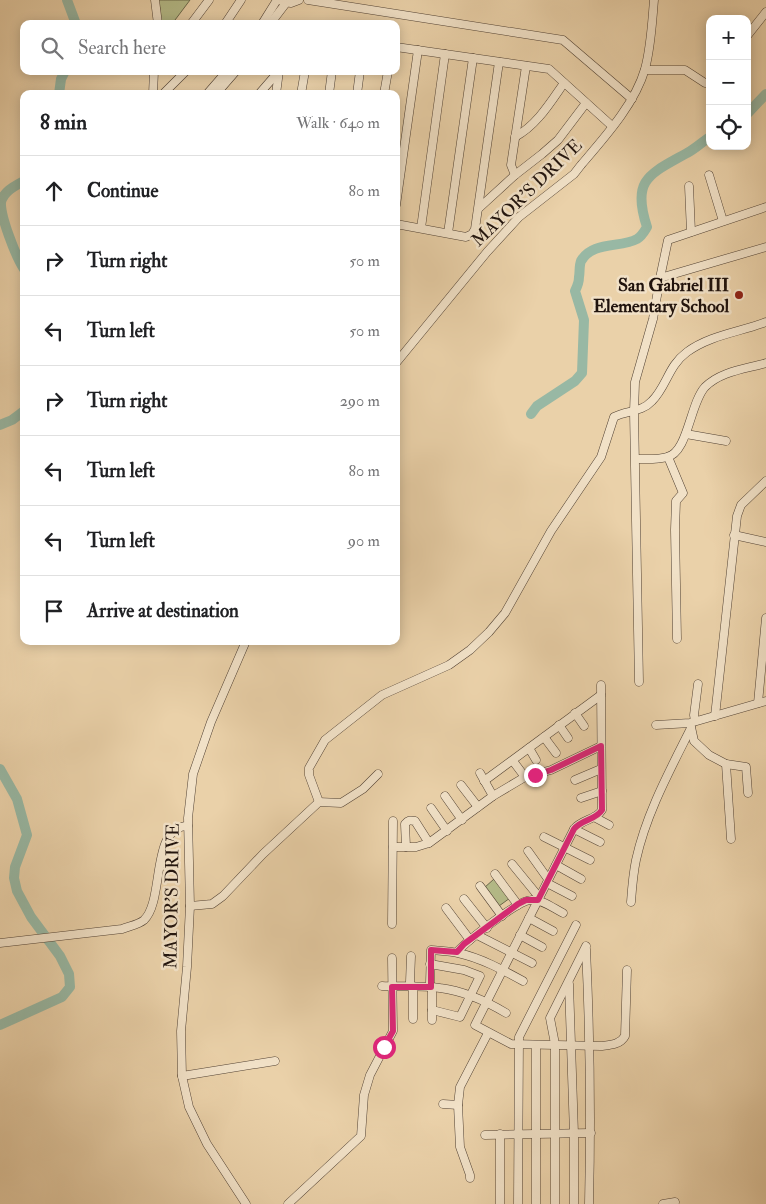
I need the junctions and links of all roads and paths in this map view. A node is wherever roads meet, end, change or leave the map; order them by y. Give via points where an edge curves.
1 (155, 0) edge
2 (209, 0) edge
3 (230, 0) edge
4 (277, 0) edge
5 (299, 0) edge
6 (308, 0) edge
7 (654, 0) edge
8 (284, 1) edge
9 (240, 3) edge
10 (766, 12) edge
11 (158, 20) edge
12 (194, 20) edge
13 (228, 20) edge
14 (264, 20) edge
15 (272, 20) edge
16 (751, 31) edge
17 (400, 48) edge
18 (418, 50) junction
19 (446, 54) junction
20 (473, 58) junction
21 (499, 62) junction
22 (526, 66) junction
23 (645, 70) junction
24 (154, 75) edge
25 (182, 75) edge
26 (224, 75) edge
27 (233, 75) edge
28 (275, 75) edge
29 (278, 75) edge
30 (304, 75) edge
31 (331, 75) edge
32 (359, 75) edge
33 (387, 75) edge
34 (706, 83) edge
35 (564, 84) junction
36 (153, 90) edge
37 (167, 90) edge
38 (210, 90) edge
39 (219, 90) edge
40 (262, 90) edge
41 (277, 90) edge
42 (303, 90) edge
43 (330, 90) edge
44 (358, 90) edge
45 (385, 90) edge
46 (632, 99) junction
47 (586, 103) junction
48 (612, 126) junction
49 (515, 137) junction
50 (514, 175) junction
51 (709, 175) dead end
52 (400, 177) edge
53 (689, 186) dead end
54 (766, 207) edge
55 (479, 208) junction
56 (723, 221) junction
57 (400, 225) edge
58 (421, 228) junction
59 (691, 232) junction
60 (448, 233) junction
61 (766, 247) edge
62 (660, 278) junction
63 (766, 322) edge
64 (400, 358) edge
65 (766, 363) edge
66 (634, 412) junction
67 (686, 434) junction
68 (726, 441) dead end
69 (668, 457) junction
70 (636, 458) junction
71 (766, 481) edge
72 (734, 535) junction
73 (766, 542) edge
74 (766, 618) edge
75 (677, 638) dead end
76 (244, 645) edge
77 (639, 682) dead end
78 (698, 684) dead end
79 (601, 685) dead end
80 (601, 695) junction
81 (762, 702) edge
82 (575, 713) junction
83 (715, 716) junction
84 (692, 724) junction
85 (559, 725) junction
86 (656, 725) dead end
87 (584, 726) dead end
88 (544, 737) junction
89 (568, 738) dead end
90 (601, 746) junction
91 (529, 748) junction
92 (556, 753) dead end
93 (536, 760) dead end
94 (512, 761) junction
95 (726, 764) junction
96 (602, 769) junction
97 (480, 773) dead end
98 (378, 774) dead end
99 (525, 777) junction
100 (576, 780) dead end
101 (484, 781) junction
102 (461, 785) dead end
103 (602, 790) junction
104 (748, 793) dead end
105 (445, 796) dead end
106 (493, 796) junction
107 (581, 798) dead end
108 (319, 802) junction
109 (478, 807) junction
110 (430, 808) dead end
111 (594, 818) junction
112 (462, 820) junction
113 (393, 821) dead end
114 (609, 825) dead end
115 (188, 826) junction
116 (574, 829) junction
117 (447, 831) junction
118 (544, 837) dead end
119 (730, 840) dead end
120 (600, 842) dead end
121 (429, 843) junction
122 (406, 846) junction
123 (393, 847) junction
124 (565, 847) junction
125 (528, 851) dead end
126 (590, 860) dead end
127 (512, 864) dead end
128 (556, 865) junction
129 (495, 874) dead end
130 (581, 879) dead end
131 (548, 881) junction
132 (480, 886) dead end
133 (572, 896) dead end
134 (539, 898) junction
135 (464, 899) dead end
136 (630, 902) dead end
137 (518, 904) junction
138 (190, 906) junction
139 (446, 908) dead end
140 (563, 913) dead end
141 (502, 916) junction
142 (529, 918) junction
143 (392, 924) dead end
144 (576, 924) dead end
145 (487, 928) junction
146 (553, 931) dead end
147 (520, 935) junction
148 (473, 937) junction
149 (0, 942) edge
150 (542, 947) dead end
151 (457, 952) junction
152 (511, 952) junction
153 (411, 956) dead end
154 (392, 958) dead end
155 (532, 963) dead end
156 (430, 964) junction
157 (502, 969) junction
158 (627, 970) dead end
159 (523, 981) dead end
160 (569, 983) junction
161 (382, 986) dead end
162 (392, 987) junction
163 (411, 987) junction
164 (431, 987) junction
165 (471, 997) junction
166 (487, 1002) junction
167 (432, 1010) junction
168 (506, 1013) dead end
169 (412, 1019) dead end
170 (432, 1020) dead end
171 (488, 1033) junction
172 (518, 1044) junction
173 (554, 1044) junction
174 (572, 1044) junction
175 (536, 1045) junction
176 (590, 1045) junction
177 (275, 1061) dead end
178 (182, 1076) junction
179 (444, 1104) dead end
180 (458, 1105) junction
181 (537, 1133) junction
182 (591, 1133) junction
183 (500, 1134) junction
184 (518, 1134) junction
185 (556, 1134) junction
186 (574, 1134) junction
187 (485, 1135) dead end
188 (470, 1178) dead end
189 (675, 1202) dead end
190 (246, 1204) edge
191 (288, 1204) edge
192 (500, 1204) edge
193 (518, 1204) edge
194 (536, 1204) edge
195 (555, 1204) edge
196 (574, 1204) edge
197 (589, 1204) edge
198 (663, 1204) edge

1 - 11 street
2 - 12 street
3 - 9 street
4 - 14 street
5 - 8 street
6 - 46 street via 563,40
7 - 23 street, MAYOR'S DRIVE
8 - 15 street
9 - 13 street
10 - 16 street
17 - 18 street
18 - 19 street
18 - 52 street
19 - 20 street
19 - 58 street
20 - 21 street
20 - 60 street
21 - 22 street
21 - 55 street
22 - 35 street via 548,69
22 - 49 street
23 - 34 street via 685,70
23 - 46 street, MAYOR'S DRIVE
24 - 36 street
25 - 37 street
26 - 38 street
27 - 39 street
28 - 40 street
29 - 41 street
30 - 42 street
31 - 43 street
32 - 44 street
33 - 45 street
35 - 47 street
35 - 49 street via 540,117
46 - 48 street, MAYOR'S DRIVE
47 - 48 street
47 - 50 street via 558,140
48 - 64 street, MAYOR'S DRIVE via 574,174 519,218 487,252
49 - 50 street via 511,165
50 - 55 street
51 - 56 street
53 - 59 street
54 - 56 street
55 - 60 street via 472,234
56 - 59 street
57 - 58 street
58 - 60 street
59 - 62 street via 668,240
61 - 62 street
62 - 66 street via 653,319 635,382
63 - 66 street via 709,340 687,352 672,367 652,402
65 - 67 street via 731,372 706,387 699,395
66 - 70 street
66 - 108 street via 614,417 601,457 551,531 505,614 489,632 449,664 382,695 326,740 309,768
67 - 68 street
67 - 69 street via 674,454
69 - 70 street
69 - 75 street via 683,493 676,501
70 - 77 street
71 - 72 street via 741,504
72 - 73 street
72 - 83 street
74 - 81 street
76 - 115 street, MAYOR'S DRIVE via 198,757 193,774
78 - 84 street
79 - 80 street
80 - 82 street
80 - 90 street
81 - 83 street
82 - 85 street
82 - 87 street
83 - 84 street
84 - 86 street
84 - 95 street via 695,743
84 - 136 street via 661,787 642,838
85 - 88 street
85 - 89 street
88 - 91 street
88 - 92 street
90 - 96 street
90 - 99 street via 551,770
91 - 93 street
91 - 94 street
94 - 99 street
94 - 101 street
95 - 104 street via 746,767
95 - 119 street
96 - 100 street
96 - 103 street
97 - 101 street
98 - 108 street via 342,803
99 - 106 street
101 - 106 street
102 - 109 street
103 - 107 street
103 - 111 street via 602,810
105 - 112 street
106 - 109 street
108 - 138 street via 224,896 212,904
109 - 112 street
110 - 117 street
111 - 114 street
111 - 116 street
112 - 117 street
113 - 123 street
115 - 138 street, MAYOR'S DRIVE
115 - 149 street via 175,829 168,838 151,909 144,919 122,929
116 - 120 street
116 - 124 street
117 - 121 street
118 - 124 street
121 - 122 street
121 - 122 street via 412,820 405,824
122 - 123 street
123 - 143 street
124 - 126 street
124 - 128 street
125 - 131 street
127 - 134 street
128 - 130 street
128 - 131 street
129 - 137 street
131 - 133 street
131 - 134 street
132 - 141 street
134 - 137 street
134 - 140 street
134 - 142 street
135 - 145 street
137 - 141 street
138 - 178 street, MAYOR'S DRIVE via 181,1031
139 - 148 street
141 - 145 street
142 - 146 street
142 - 147 street
144 - 172 street
145 - 148 street
147 - 150 street
147 - 152 street
148 - 151 street
148 - 152 street
151 - 156 street via 431,950
151 - 157 street
152 - 155 street
152 - 157 street
153 - 163 street
154 - 162 street
156 - 164 street
156 - 165 street via 479,974
157 - 159 street
157 - 166 street
158 - 176 street via 625,1036 614,1044
160 - 173 street via 550,1015
160 - 174 street
160 - 176 street via 586,946
161 - 162 street
162 - 163 street
162 - 191 street via 393,1031 370,1075 364,1096 361,1136
163 - 164 street
163 - 169 street
164 - 165 street
164 - 167 street
165 - 166 street
165 - 167 street via 460,1017
166 - 168 street
166 - 171 street via 475,1025
167 - 170 street
171 - 172 street
171 - 180 street via 460,1087
172 - 175 street
172 - 184 street
173 - 174 street
173 - 175 street
173 - 185 street
174 - 176 street
174 - 186 street
175 - 181 street
176 - 182 street
177 - 178 street
178 - 190 street, MAYOR'S DRIVE via 189,1107 207,1144
179 - 180 street
180 - 188 street via 460,1146
181 - 184 street
181 - 185 street
181 - 194 street
182 - 186 street
182 - 197 street
183 - 184 street
183 - 187 street
183 - 192 street
184 - 193 street
185 - 186 street
185 - 195 street
186 - 196 street
189 - 198 street

